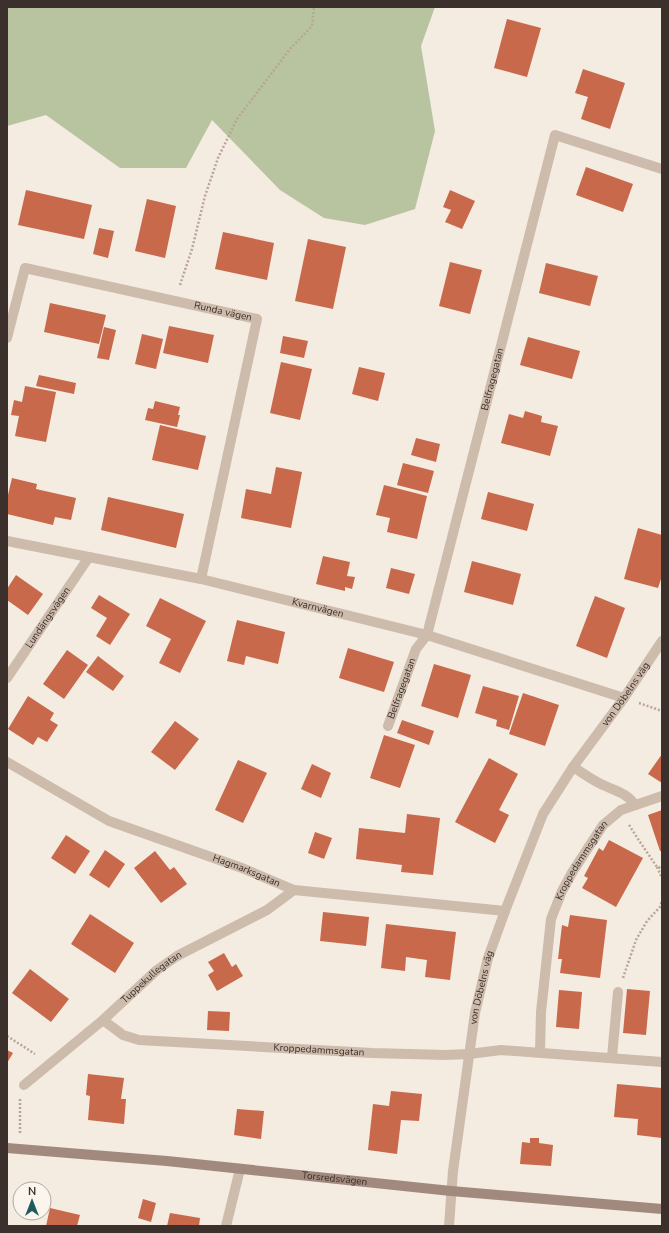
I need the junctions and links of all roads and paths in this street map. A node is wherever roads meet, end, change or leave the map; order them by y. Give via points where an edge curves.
1 (314, 7) edge
2 (662, 169) edge
3 (175, 301) junction
4 (7, 338) edge
5 (7, 541) edge
6 (89, 557) junction
7 (201, 579) junction
8 (427, 635) junction
9 (662, 641) edge
10 (7, 678) edge
11 (624, 698) junction
12 (662, 711) edge
13 (388, 726) dead end
14 (7, 762) edge
15 (573, 767) junction
16 (662, 796) edge
17 (635, 805) junction
18 (621, 810) junction
19 (657, 867) junction
20 (662, 868) edge
21 (662, 878) edge
22 (294, 890) junction
23 (662, 901) edge
24 (661, 907) edge
25 (505, 911) junction
26 (618, 992) joint
27 (103, 1020) junction
28 (7, 1036) edge
29 (540, 1052) junction
30 (469, 1054) junction
31 (612, 1057) junction
32 (662, 1062) edge
33 (49, 1064) junction
34 (24, 1085) joint
35 (7, 1148) edge
36 (20, 1150) junction
37 (240, 1169) junction
38 (451, 1191) junction
39 (662, 1209) edge
40 (226, 1226) edge
41 (449, 1226) edge

1 - 3 path via 312,26 290,49 237,119 218,158
2 - 8 street, Belfragegatan via 555,135
3 - 4 street, Runda vägen via 24,268
3 - 7 street, Runda vägen via 257,319
5 - 6 street, Kvarnvägen
6 - 7 street, Kvarnvägen
6 - 10 street, Lundängsvägen
7 - 8 street, Kvarnvägen
8 - 11 street, Kvarnvägen
8 - 13 street, Belfragegatan via 416,649
9 - 11 street, von Döbelns väg
11 - 12 path
11 - 15 street, von Döbelns väg
14 - 22 street, Hagmarksgatan via 109,821 242,868
15 - 17 street via 620,792
15 - 25 street, von Döbelns väg via 543,814
16 - 17 street
17 - 18 street, Kroppedammsgatan
18 - 19 path
18 - 29 street, Kroppedammsgatan via 603,825 592,842 562,891 552,919 541,1012
19 - 20 path
19 - 21 path
22 - 25 street, Hagmarksgatan
22 - 27 street, Tuppekullegatan via 267,910 177,956 157,970
23 - 24 path
24 - 26 path via 647,922 636,940
25 - 30 street, von Döbelns väg via 488,958 475,1013
26 - 31 street
27 - 30 street, Kroppedammsgatan via 123,1035 139,1040 372,1054
27 - 33 street, Tuppekullegatan
28 - 33 path
29 - 30 street, Kroppedammsgatan via 501,1050
29 - 31 street, Kroppedammsgatan
30 - 38 street, von Döbelns väg
31 - 32 street, Kroppedammsgatan
33 - 34 street, Tuppekullegatan
34 - 36 path via 19,1103
35 - 36 street, Torsredsvägen
36 - 37 street, Torsredsvägen
37 - 38 street, Torsredsvägen
37 - 40 street
38 - 39 street, Torsredsvägen
38 - 41 street, von Döbelns väg

